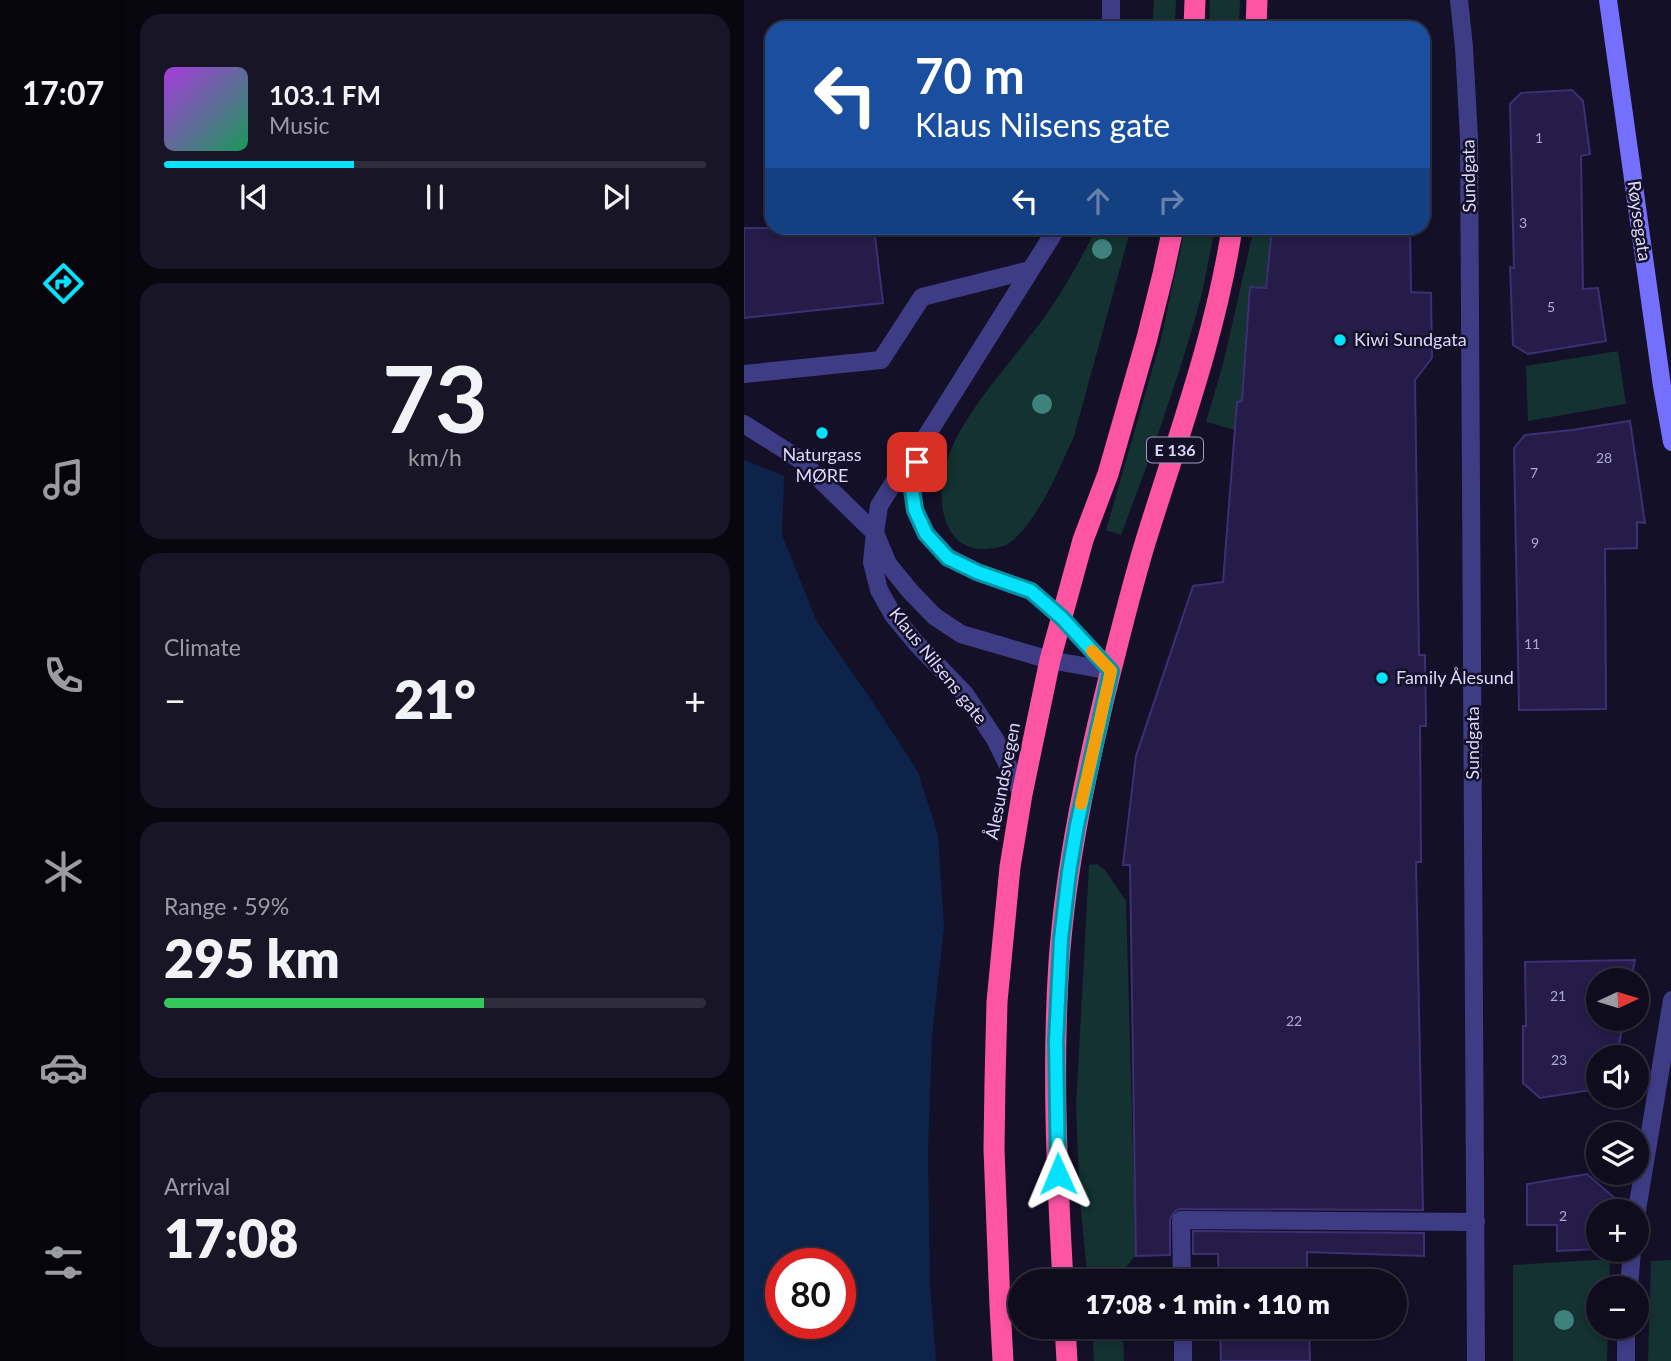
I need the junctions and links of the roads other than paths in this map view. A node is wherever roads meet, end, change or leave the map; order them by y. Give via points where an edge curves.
1 (1112, 0) edge
2 (1195, 0) edge
3 (1257, 0) edge
4 (1459, 0) edge
5 (1608, 0) edge
6 (1111, 21) edge
7 (1194, 21) edge
8 (1256, 21) edge
9 (1052, 235) edge
10 (1171, 235) edge
11 (1231, 235) edge
12 (1030, 270) junction
13 (744, 374) edge
14 (744, 424) edge
15 (922, 443) junction
16 (1671, 443) edge
17 (875, 533) junction
18 (1062, 618) junction
19 (1050, 660) junction
20 (1111, 671) junction
21 (1022, 794) junction
22 (1671, 1000) edge
23 (1639, 1199) edge
24 (1476, 1222) junction
25 (1062, 1269) edge
26 (1182, 1269) edge
27 (1066, 1339) edge
28 (1183, 1339) edge
29 (1626, 1339) edge
30 (1003, 1361) edge
31 (1067, 1361) edge
32 (1183, 1361) edge
33 (1476, 1361) edge
34 (1626, 1361) edge

1 - 6 street
2 - 7 highway
3 - 8 highway
4 - 24 street, Sundgata via 1469,138
5 - 16 main road, Røysegata
9 - 12 street, Klaus Nilsens gate
10 - 18 highway, Ålesundsvegen via 1147,338
11 - 20 highway, E 136 via 1185,418
12 - 13 street via 922,297 882,360
12 - 15 street, Klaus Nilsens gate
14 - 17 street via 799,459
15 - 17 street, Klaus Nilsens gate via 879,506
15 - 18 street, Klaus Nilsens gate via 911,482 915,510 926,534 948,558 1031,591
17 - 19 street, Klaus Nilsens gate via 888,564 934,616 961,634
17 - 21 street, Klaus Nilsens gate via 872,562 879,590 893,615 965,694 995,739
18 - 19 highway, Ålesundsvegen
18 - 20 street, Klaus Nilsens gate
19 - 20 street, Klaus Nilsens gate
19 - 21 highway, Ålesundsvegen
20 - 25 highway, E 136 via 1069,872 1059,961 1056,1041
21 - 30 highway, Ålesundsvegen via 997,1002 994,1149
22 - 23 street
24 - 26 street via 1181,1220
24 - 33 street, Sundgata
27 - 31 highway
28 - 32 street
29 - 34 street

